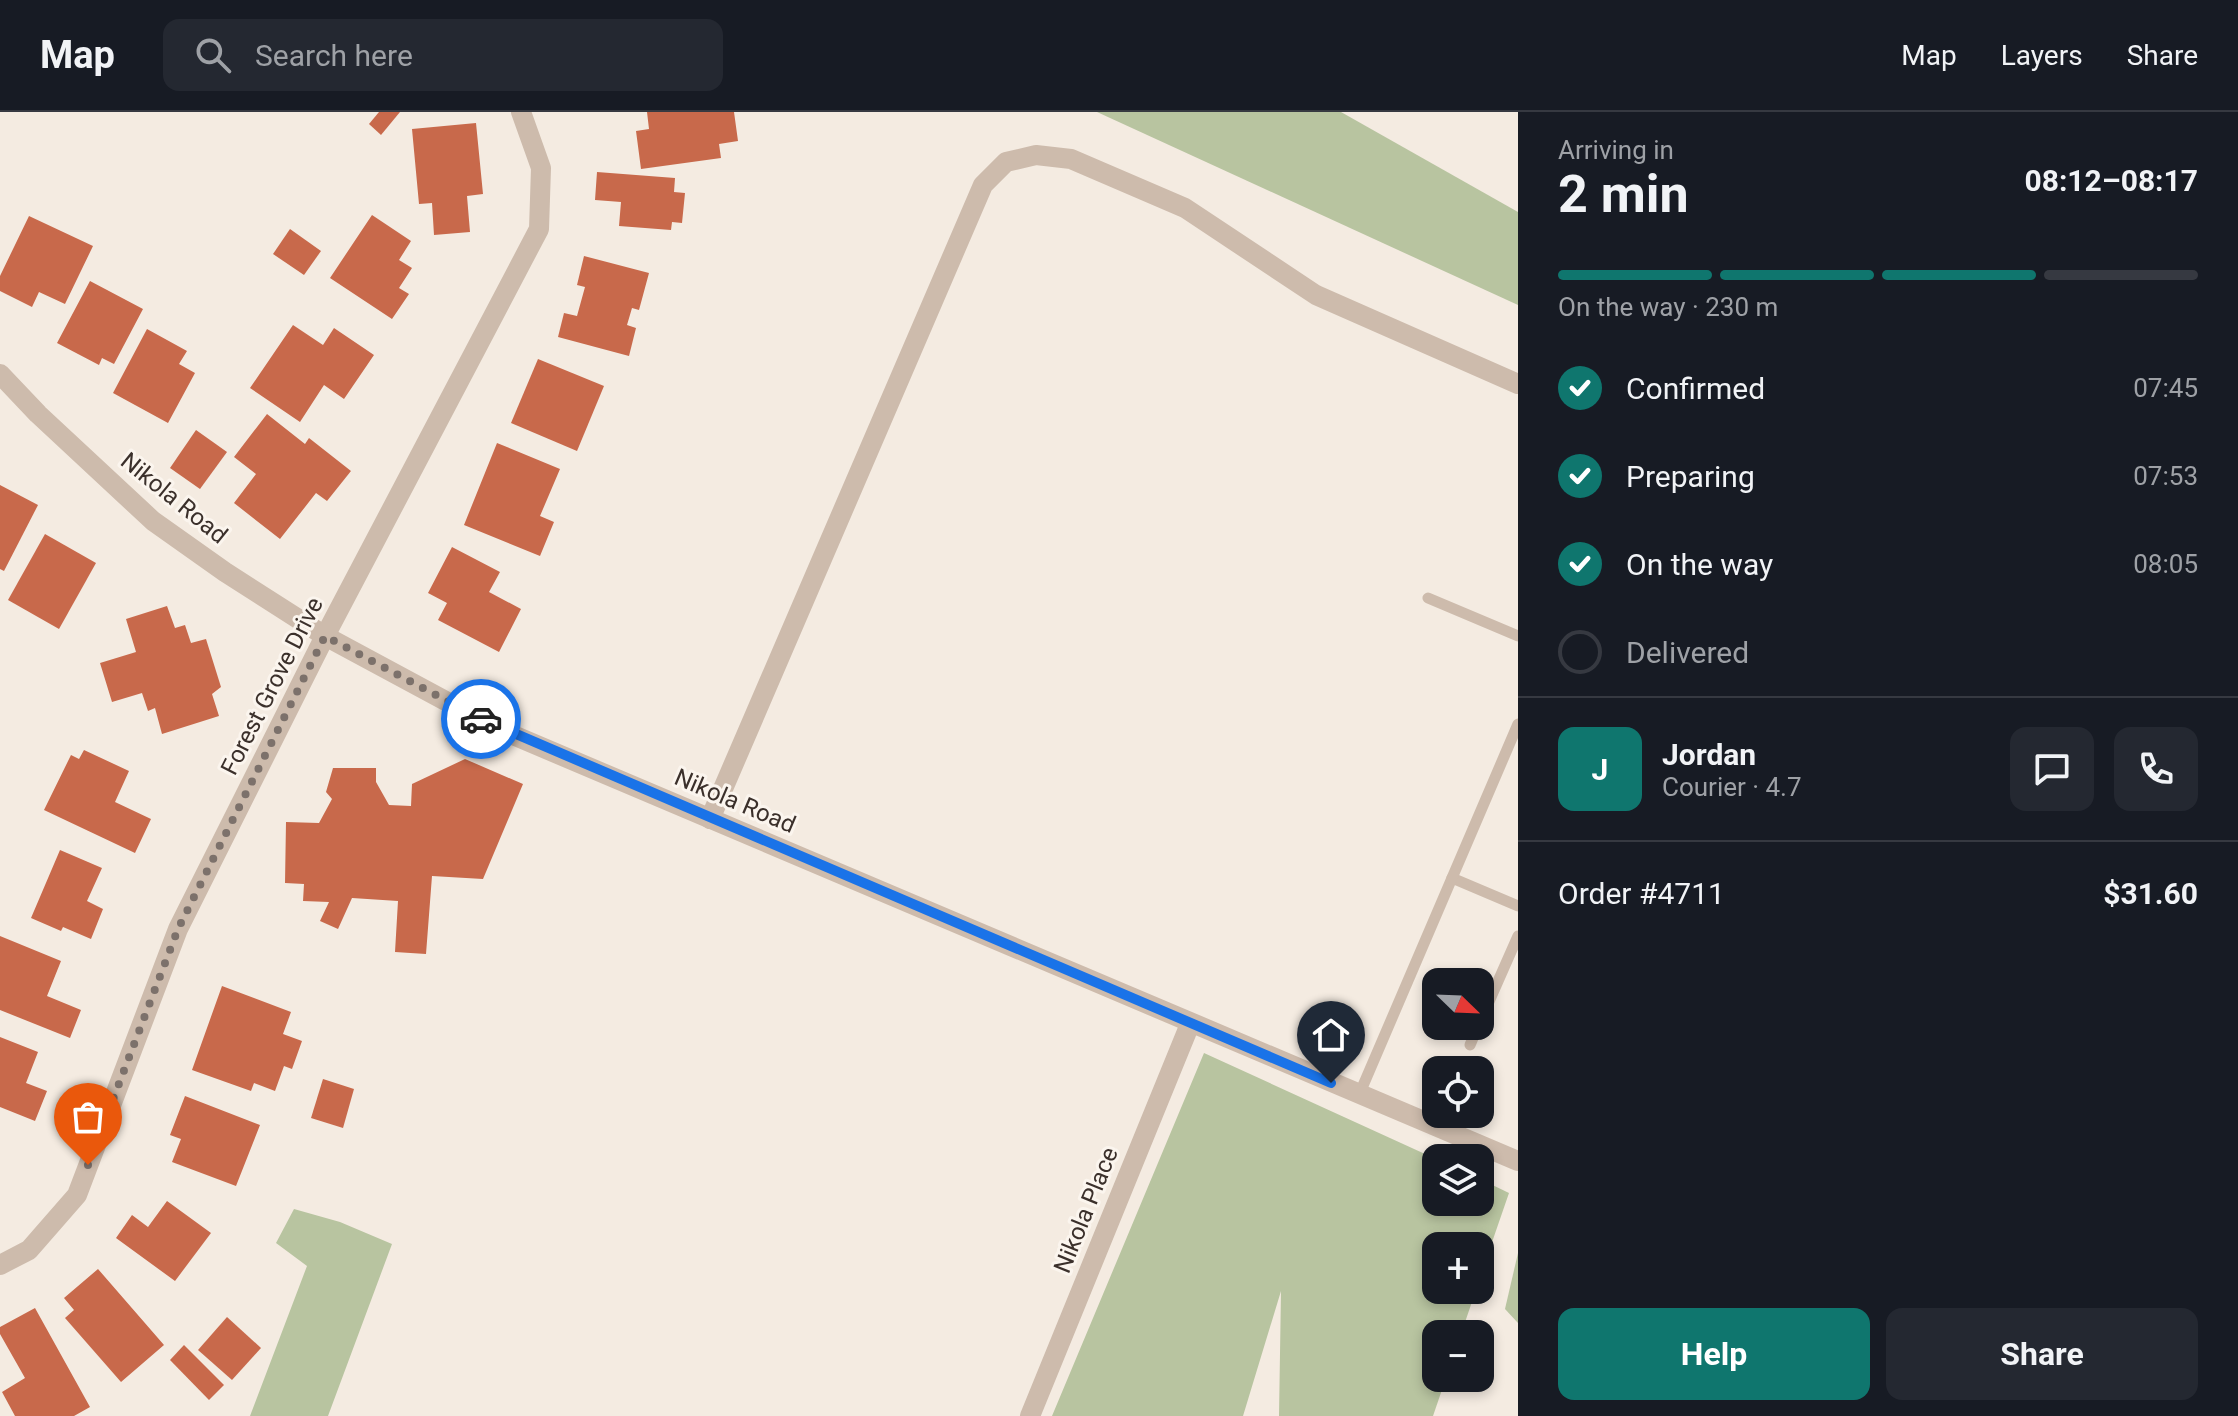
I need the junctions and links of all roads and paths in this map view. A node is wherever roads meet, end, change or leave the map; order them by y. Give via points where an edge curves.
1 (521, 112) edge
2 (0, 374) edge
3 (1518, 384) edge
4 (1428, 598) dead end
5 (325, 636) junction
6 (1518, 636) edge
7 (1518, 724) edge
8 (710, 819) junction
9 (1452, 878) junction
10 (1518, 906) edge
11 (1518, 936) edge
12 (1494, 990) edge
13 (1190, 1024) junction
14 (1472, 1040) edge
15 (1470, 1045) dead end
16 (1359, 1095) junction
17 (1518, 1161) edge
18 (0, 1265) edge
19 (1030, 1416) edge

1 - 5 street, Forest Grove Drive via 541,168 539,229
2 - 5 street, Nikola Road via 153,521
3 - 8 street via 1316,295 1185,208 1071,159 1036,155 1006,162 983,185
4 - 6 lane
5 - 8 street, Nikola Road via 494,727
5 - 18 street, Forest Grove Drive via 178,929 77,1195 29,1250
7 - 9 lane
8 - 13 street, Nikola Road
9 - 10 lane
9 - 16 lane
11 - 12 lane
13 - 16 street, Nikola Road
13 - 19 street, Nikola Place
14 - 15 lane
16 - 17 street, Nikola Road

